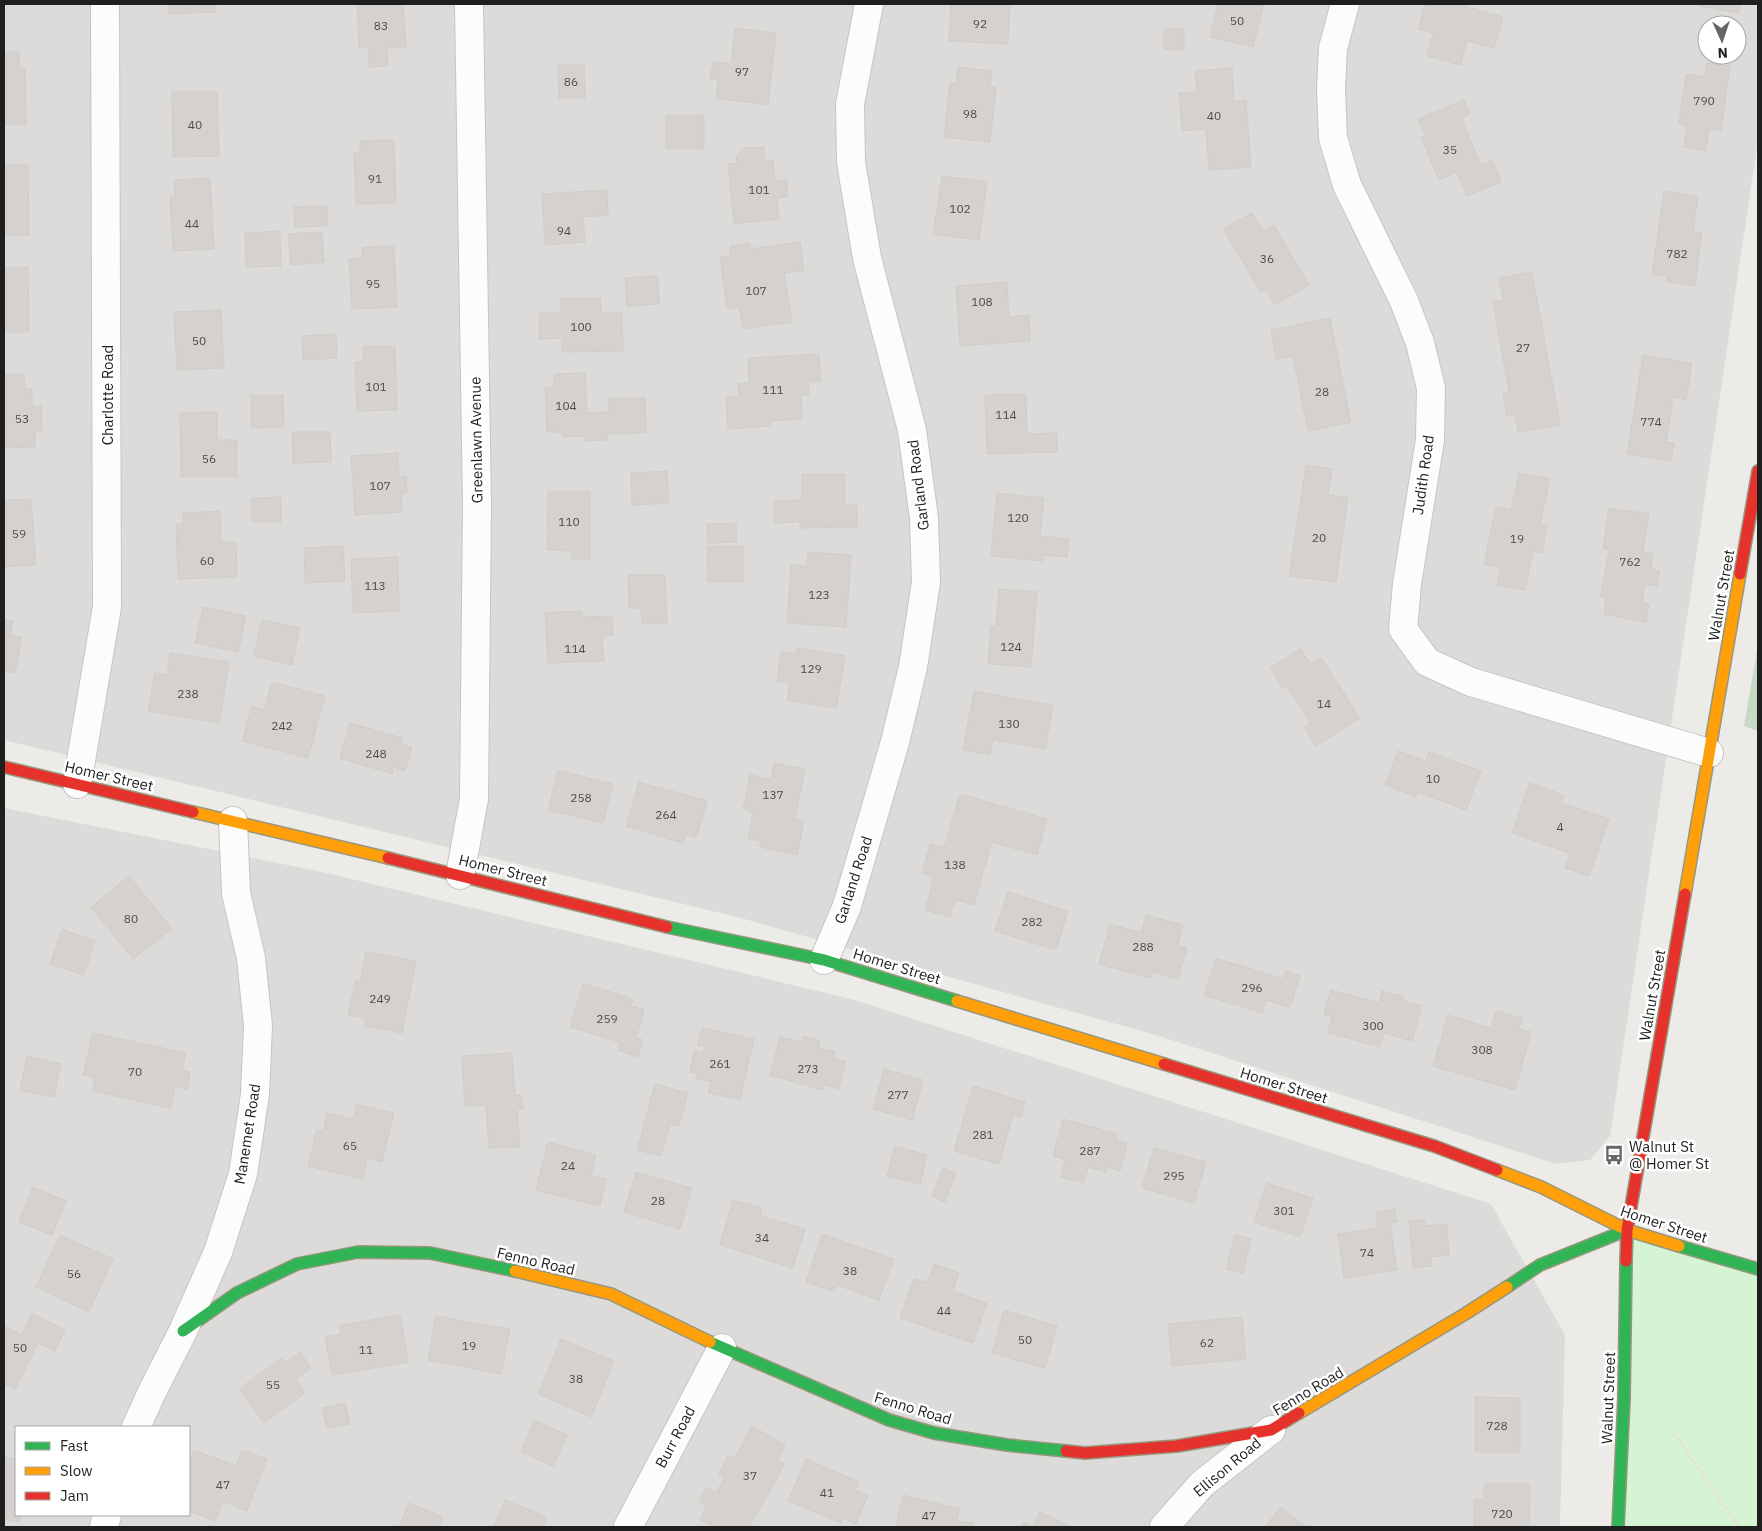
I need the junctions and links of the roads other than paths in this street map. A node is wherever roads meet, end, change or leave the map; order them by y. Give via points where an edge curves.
1 (105, 4) edge
2 (469, 4) edge
3 (869, 4) edge
4 (1345, 4) edge
5 (1758, 471) edge
6 (1709, 753) junction
7 (4, 767) edge
8 (77, 784) junction
9 (233, 821) junction
10 (460, 875) junction
11 (824, 960) junction
12 (1627, 1230) junction
13 (1758, 1269) edge
14 (183, 1331) junction
15 (722, 1348) junction
16 (136, 1426) edge
17 (1272, 1430) junction
18 (628, 1527) edge
19 (1164, 1527) edge
20 (1618, 1527) edge

1 - 8 street, Charlotte Road via 107,607
2 - 10 street, Greenlawn Avenue via 477,506 474,799
3 - 11 street, Garland Road via 850,104 851,162 868,258 912,430 924,518 926,582 913,667 895,742 848,906
4 - 6 street, Judith Road via 1333,48 1333,138 1346,185 1404,301 1420,343 1431,388 1430,440 1403,629 1427,662 1470,682
5 - 6 street, Walnut Street
6 - 12 street, Walnut Street
7 - 8 street, Homer Street
8 - 9 street, Homer Street
9 - 10 street, Homer Street
9 - 14 street, Manemet Road via 236,893 251,958 258,1026 255,1094 243,1174 218,1252
10 - 11 street, Homer Street via 677,929
11 - 12 street, Homer Street via 1434,1146 1552,1192
12 - 13 street, Homer Street
12 - 17 street, Fenno Road via 1540,1264 1465,1314
12 - 20 street, Walnut Street
14 - 15 street, Fenno Road via 238,1292 298,1264 358,1252 430,1253 611,1294
14 - 16 street, Manemet Road
15 - 17 street, Fenno Road via 889,1420 934,1433 1007,1445 1084,1453 1177,1446
15 - 18 street, Burr Road
17 - 19 street, Ellison Road via 1202,1484

